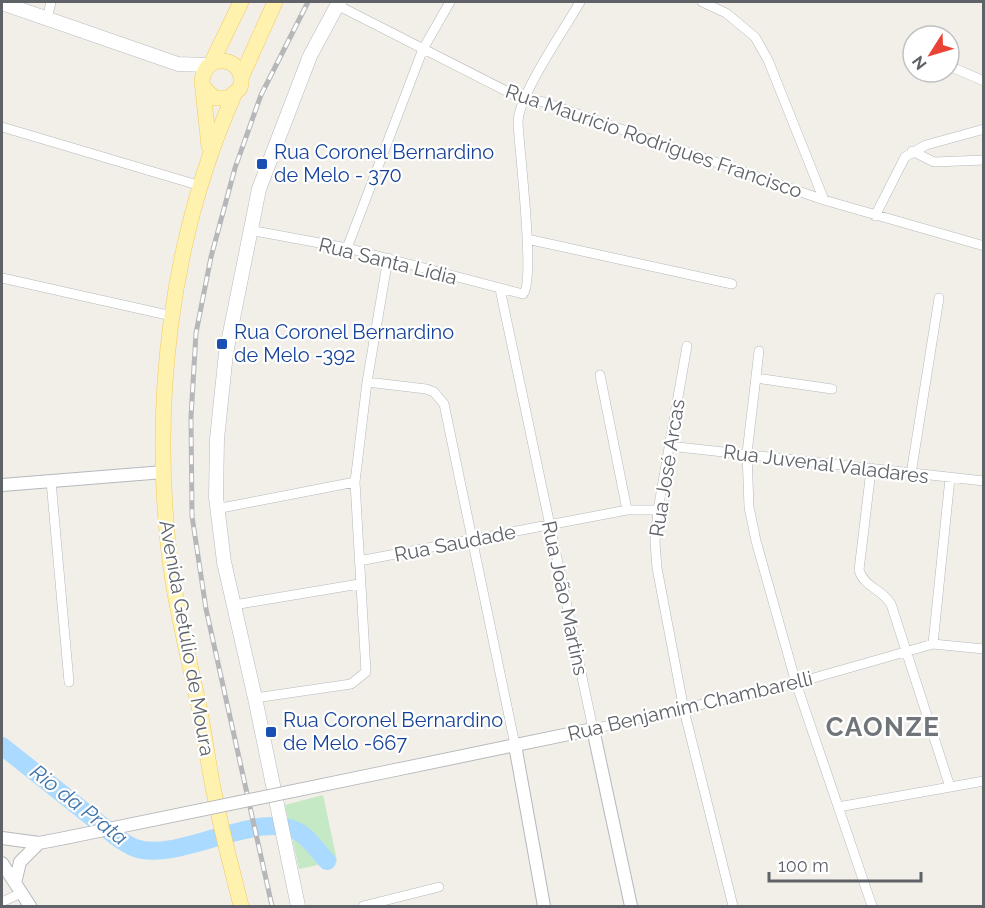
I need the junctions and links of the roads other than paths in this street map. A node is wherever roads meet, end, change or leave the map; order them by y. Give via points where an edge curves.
1 (51, 2) edge
2 (241, 2) edge
3 (275, 2) edge
4 (450, 2) edge
5 (580, 2) edge
6 (702, 2) edge
7 (2, 3) edge
8 (338, 3) edge
9 (47, 19) junction
10 (423, 49) junction
11 (177, 64) junction
12 (210, 64) junction
13 (961, 71) edge
14 (241, 78) junction
15 (984, 81) edge
16 (203, 86) junction
17 (234, 95) junction
18 (525, 98) junction
19 (2, 127) edge
20 (984, 129) edge
21 (912, 151) junction
22 (210, 155) junction
23 (984, 159) edge
24 (201, 186) junction
25 (824, 200) junction
26 (875, 216) junction
27 (249, 230) junction
28 (527, 239) junction
29 (984, 246) edge
30 (347, 248) junction
31 (388, 258) junction
32 (2, 278) edge
33 (732, 284) dead end
34 (500, 289) junction
35 (939, 298) dead end
36 (172, 316) junction
37 (687, 346) dead end
38 (759, 351) dead end
39 (600, 375) dead end
40 (756, 378) junction
41 (367, 382) junction
42 (832, 389) dead end
43 (669, 446) junction
44 (747, 453) junction
45 (871, 470) junction
46 (164, 472) junction
47 (911, 474) junction
48 (950, 478) junction
49 (984, 481) edge
50 (51, 482) junction
51 (355, 482) junction
52 (2, 485) edge
53 (216, 509) junction
54 (627, 510) junction
55 (658, 510) junction
56 (550, 524) junction
57 (472, 541) junction
58 (359, 561) junction
59 (359, 584) junction
60 (234, 605) junction
61 (933, 644) junction
62 (984, 649) edge
63 (906, 651) junction
64 (69, 682) dead end
65 (796, 683) junction
66 (255, 698) junction
67 (684, 710) junction
68 (593, 729) junction
69 (515, 745) junction
70 (984, 781) edge
71 (950, 787) junction
72 (838, 807) junction
73 (2, 838) edge
74 (39, 843) junction
75 (2, 863) edge
76 (18, 888) junction
77 (439, 888) dead end
78 (405, 896) junction
79 (2, 902) edge
80 (30, 906) edge
81 (241, 906) edge
82 (298, 906) edge
83 (363, 906) edge
84 (409, 906) edge
85 (544, 906) edge
86 (630, 906) edge
87 (733, 906) edge
88 (872, 906) edge

1 - 9 street
2 - 12 main road
3 - 14 main road
4 - 10 street
5 - 18 street
6 - 25 street via 726,13 755,38 768,60
7 - 9 main road
8 - 10 street, Rua Maurício Rodrigues Francisco
8 - 27 main road via 310,56 290,107 259,189
9 - 11 main road
10 - 18 street, Rua Maurício Rodrigues Francisco
10 - 30 street
11 - 12 main road
11 - 16 main road
12 - 14 main road via 231,62
12 - 16 main road via 203,74
13 - 15 street
14 - 17 main road
16 - 17 main road via 217,99
16 - 22 main road, Avenida Getúlio de Moura
17 - 22 main road, Avenida Getúlio de Moura
18 - 25 street, Rua Maurício Rodrigues Francisco
18 - 28 street via 518,121
19 - 24 street
20 - 21 street
21 - 23 street via 934,162
21 - 26 street via 898,168
22 - 24 main road, Avenida Getúlio de Moura
24 - 36 main road, Avenida Getúlio de Moura
25 - 26 street, Rua Maurício Rodrigues Francisco
26 - 29 street, Rua Maurício Rodrigues Francisco
27 - 30 street, Rua Santa Lídia
27 - 53 main road via 218,412
28 - 33 street
28 - 34 street, Rua Santa Lídia via 526,292 520,295
30 - 31 street, Rua Santa Lídia
31 - 34 street, Rua Santa Lídia
31 - 41 street
32 - 36 street
34 - 56 street, Rua João Martins
35 - 47 street
36 - 46 main road, Avenida Getúlio de Moura via 166,358
37 - 43 street, Rua José Arcas
38 - 40 street
39 - 54 street
40 - 42 street
40 - 44 street
41 - 51 street
41 - 57 street via 426,389 441,398
43 - 44 street, Rua Juvenal Valadares
43 - 55 street, Rua José Arcas
44 - 45 street, Rua Juvenal Valadares
44 - 65 street via 749,507 756,541
45 - 47 street, Rua Juvenal Valadares
45 - 63 street via 859,570 867,583 886,595
46 - 50 street
46 - 81 main road, Avenida Getúlio de Moura via 170,562
47 - 48 street, Rua Juvenal Valadares
48 - 49 street, Rua Juvenal Valadares
48 - 61 street
50 - 52 street
50 - 64 street
51 - 53 street
51 - 58 street
53 - 60 main road
54 - 55 street, Rua Saudade
54 - 56 street, Rua Saudade
55 - 67 street, Rua José Arcas via 657,568
56 - 57 street, Rua Saudade
56 - 68 street, Rua João Martins
57 - 58 street, Rua Saudade
57 - 69 street
58 - 59 street
59 - 60 street
59 - 66 street via 366,672 351,684
60 - 66 main road
61 - 62 street, Rua Benjamim Chambarelli
61 - 63 street, Rua Benjamim Chambarelli
63 - 65 street, Rua Benjamim Chambarelli
63 - 71 street
65 - 67 street, Rua Benjamim Chambarelli
65 - 72 street
66 - 82 main road
67 - 68 street, Rua Benjamim Chambarelli
67 - 87 street, Rua José Arcas
68 - 69 street, Rua Benjamim Chambarelli
68 - 86 street, Rua João Martins
69 - 74 street, Rua Benjamim Chambarelli, bridge
69 - 85 street
70 - 71 street
71 - 72 street
72 - 88 street
73 - 74 street, Rua Benjamim Chambarelli
74 - 76 street via 20,862
75 - 76 street
76 - 79 street
76 - 80 street
77 - 78 street
78 - 83 street
78 - 84 street

